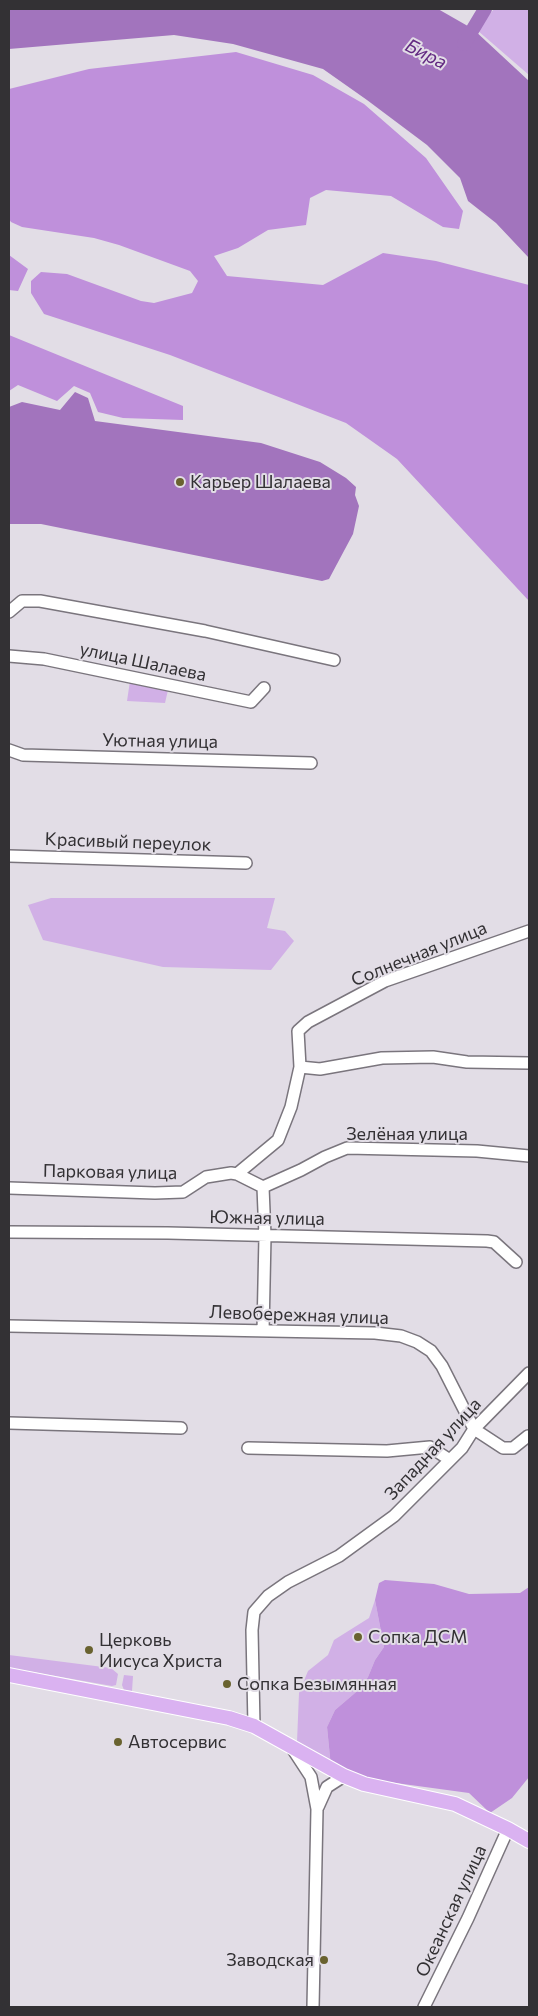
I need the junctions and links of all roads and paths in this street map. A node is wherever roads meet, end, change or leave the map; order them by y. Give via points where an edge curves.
1 (9, 612) edge
2 (9, 656) edge
3 (334, 660) dead end
4 (264, 688) dead end
5 (9, 750) edge
6 (311, 763) dead end
7 (9, 856) edge
8 (246, 863) dead end
9 (529, 931) edge
10 (529, 1063) edge
11 (300, 1067) junction
12 (529, 1156) edge
13 (237, 1174) junction
14 (263, 1186) junction
15 (9, 1188) edge
16 (9, 1232) edge
17 (265, 1236) junction
18 (516, 1262) dead end
19 (9, 1326) edge
20 (263, 1330) junction
21 (529, 1373) edge
22 (9, 1423) edge
23 (181, 1428) dead end
24 (474, 1429) junction
25 (528, 1436) edge
26 (248, 1448) dead end
27 (450, 1460) junction
28 (9, 1675) edge
29 (254, 1726) junction
30 (291, 1747) junction
31 (344, 1776) junction
32 (317, 1809) junction
33 (508, 1829) junction
34 (529, 1841) edge
35 (314, 2007) edge
36 (424, 2007) edge

1 - 3 street via 22,601 40,601 205,631
2 - 4 street, улица Шалаева via 44,659 251,702
5 - 6 street, Уютная улица via 23,755
7 - 8 street, Красивый переулок
9 - 11 street, Солнечная улица via 385,982 308,1022 298,1031
10 - 11 street via 467,1062 432,1057 382,1058 320,1069
11 - 13 street via 291,1107 278,1140
12 - 14 street, Зелёная улица via 477,1151 347,1148
13 - 14 street
13 - 15 street, Парковая улица via 206,1177 183,1192
14 - 17 street
16 - 17 street, Южная улица
17 - 18 street, Южная улица via 487,1241 494,1242
17 - 20 street
19 - 20 street, Левобережная улица
20 - 24 street, Левобережная улица via 375,1332 417,1342 431,1351 442,1366
21 - 24 street, Западная улица
22 - 23 street
24 - 25 street, Левобережная улица via 503,1448 513,1448
24 - 27 street, Западная улица
26 - 27 street via 387,1451 430,1447
27 - 29 street, Западная улица via 394,1516 338,1556 288,1582 268,1596 254,1612
28 - 29 main road via 221,1716
29 - 30 main road
30 - 31 main road
30 - 32 street via 311,1777
31 - 32 street via 327,1787
31 - 33 main road via 364,1784 455,1804
32 - 35 street
33 - 34 main road
33 - 36 street, Океанская улица

